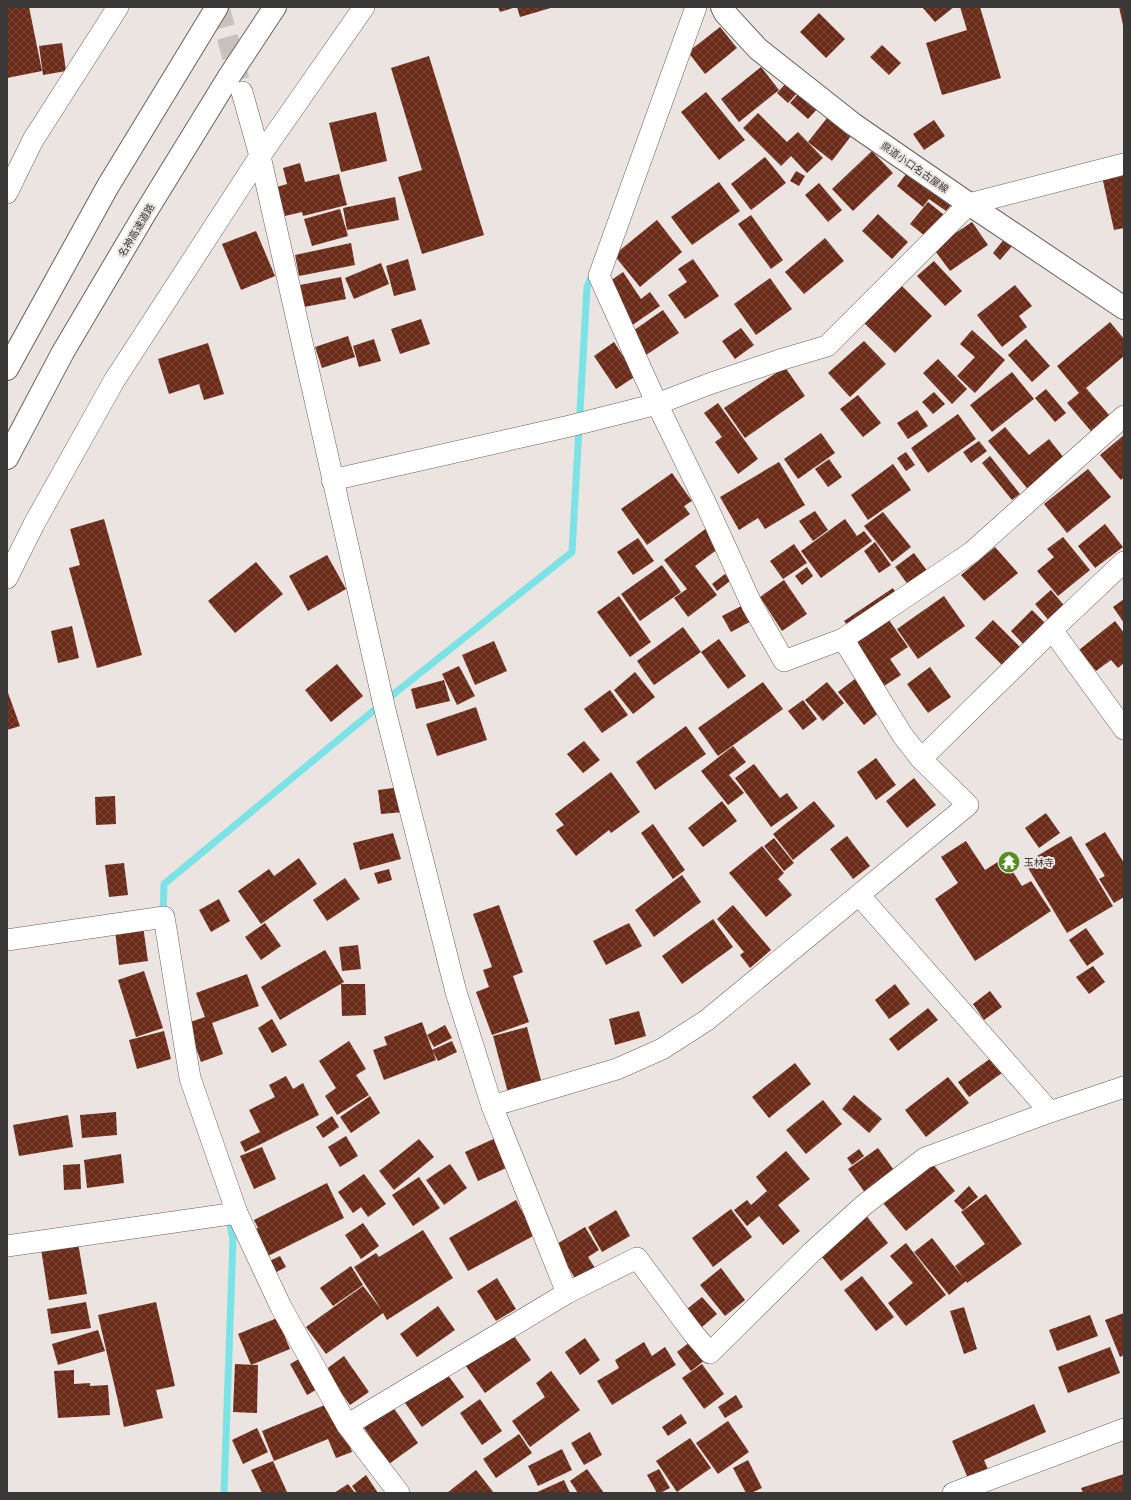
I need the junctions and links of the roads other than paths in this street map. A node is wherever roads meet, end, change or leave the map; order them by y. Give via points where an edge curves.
1 (118, 7) edge
2 (217, 7) edge
3 (275, 7) edge
4 (364, 7) edge
5 (696, 7) edge
6 (722, 7) edge
7 (242, 92) tunnel mouth
8 (260, 156) junction
9 (1124, 164) edge
10 (7, 193) edge
11 (969, 204) junction
12 (1124, 308) edge
13 (7, 369) edge
14 (657, 404) junction
15 (1124, 416) edge
16 (7, 458) edge
17 (332, 480) junction
18 (1124, 562) edge
19 (7, 578) edge
20 (1052, 630) junction
21 (843, 639) junction
22 (1124, 729) edge
23 (921, 759) junction
24 (860, 894) junction
25 (7, 940) edge
26 (1124, 1087) edge
27 (492, 1106) junction
28 (1050, 1112) junction
29 (237, 1213) junction
30 (7, 1246) edge
31 (567, 1293) junction
32 (347, 1425) junction
33 (1124, 1429) edge
34 (399, 1493) edge
35 (953, 1493) edge

1 - 10 street via 33,140
2 - 13 main road via 108,186
3 - 16 main road, 名神高速道路 via 230,75 63,352
4 - 8 street
5 - 14 street via 598,276
6 - 11 main road, 県道小口名古屋線 via 758,49 853,124
7 - 8 street
8 - 17 street
8 - 19 street via 114,381 34,524
9 - 11 street
11 - 12 main road, 県道小口名古屋線
11 - 14 street via 827,346 708,384
14 - 17 street
14 - 21 street via 752,605 784,661
15 - 21 street via 972,552
17 - 27 street via 385,710 456,992
18 - 20 street
20 - 22 street
20 - 23 street
21 - 23 street via 903,736
23 - 24 street via 968,805
24 - 27 street via 707,1020 662,1049 617,1069
24 - 28 street
25 - 29 street via 164,917 190,1078
26 - 28 street
27 - 31 street
28 - 31 street via 925,1158 864,1205 812,1252 710,1353 637,1258
29 - 30 street
29 - 32 street via 281,1307
31 - 32 street
32 - 34 street
33 - 35 street

